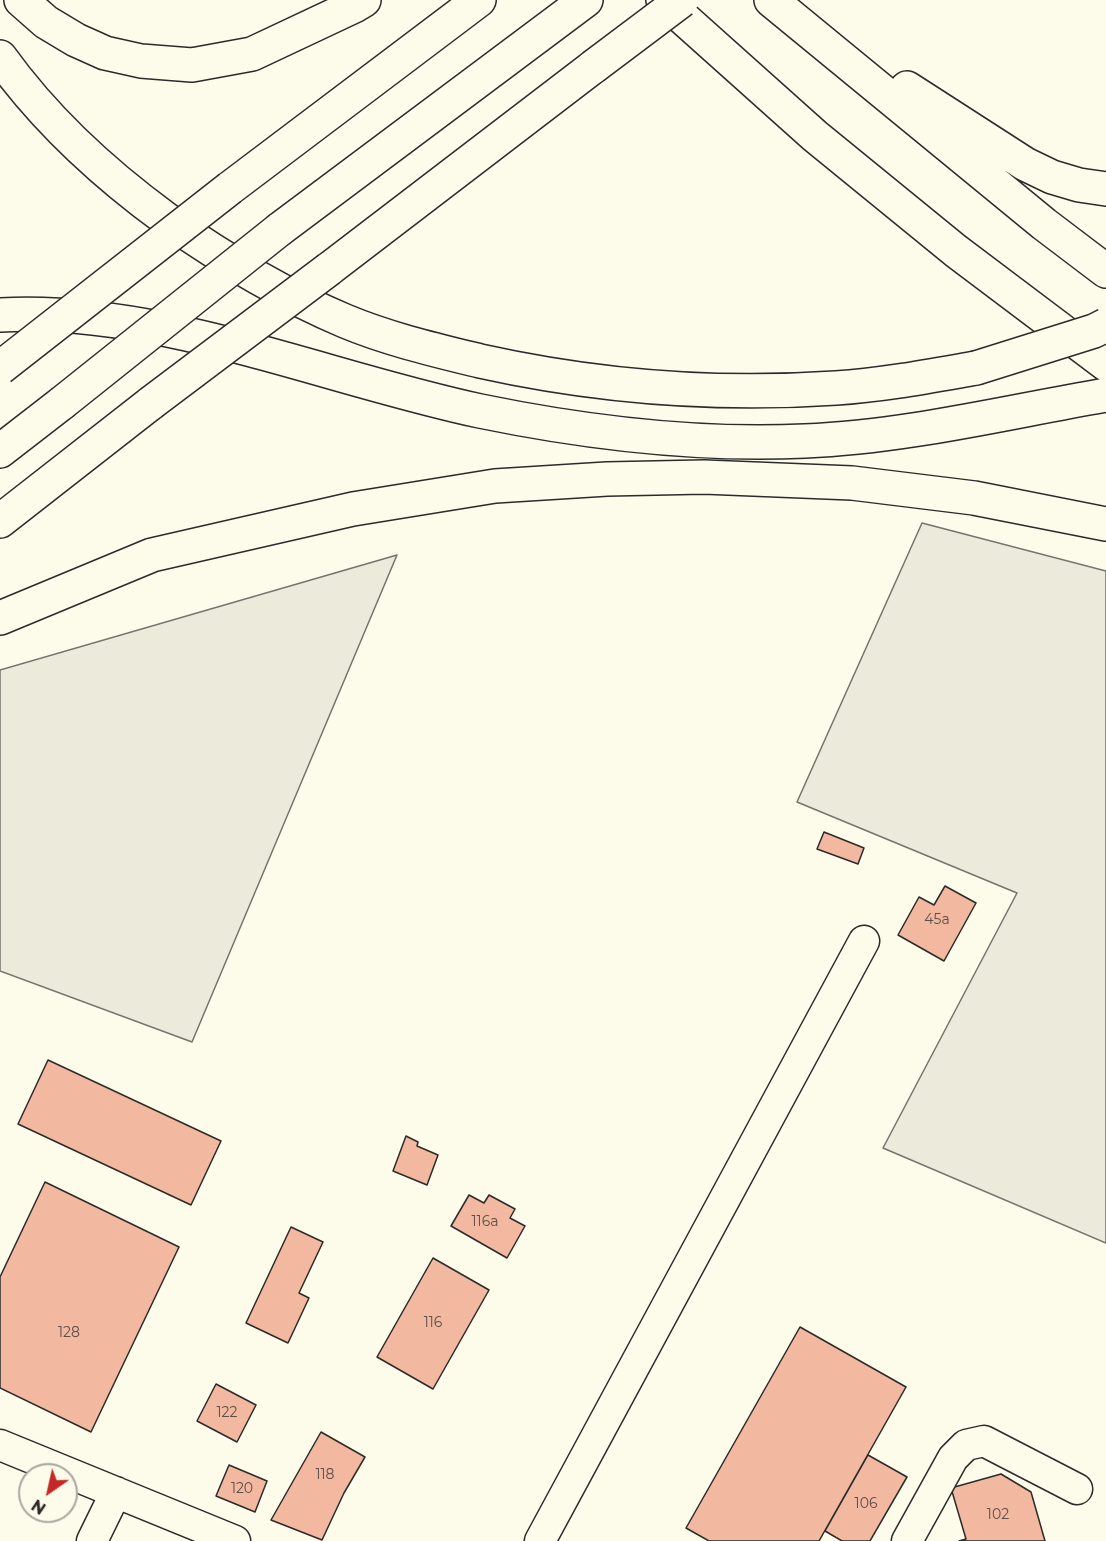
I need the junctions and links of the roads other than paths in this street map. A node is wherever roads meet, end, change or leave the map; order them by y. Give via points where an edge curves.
1 (21, 0) edge
2 (364, 0) edge
3 (479, 0) edge
4 (586, 0) edge
5 (663, 0) edge
6 (682, 0) edge
7 (771, 0) edge
8 (0, 57) edge
9 (1106, 189) edge
10 (1106, 271) edge
11 (0, 315) edge
12 (1106, 325) edge
13 (1106, 364) edge
14 (0, 368) edge
15 (1106, 395) edge
16 (0, 451) edge
17 (0, 522) edge
18 (1106, 524) edge
19 (0, 618) edge
20 (864, 941) dead end
21 (0, 1445) edge
22 (1077, 1489) dead end
23 (116, 1492) junction
24 (92, 1541) edge
25 (235, 1541) edge
26 (540, 1541) edge
27 (907, 1541) edge

1 - 2 highway via 46,22 105,53 141,61 192,65 252,54
3 - 14 highway, bridge
4 - 16 highway, bridge via 280,229
5 - 13 highway via 815,136 956,251
6 - 17 highway, bridge
7 - 9 highway via 1025,164 1052,177
7 - 10 highway
8 - 12 highway, bridge via 64,133 138,199 266,284 348,322 396,339 502,366 566,377 693,389 837,388 976,368
11 - 15 highway via 97,319 183,333 420,398 610,433 677,440 826,439 914,429
18 - 19 highway via 975,498 852,483 704,477 495,486 353,509 152,555
20 - 26 street
21 - 23 street
22 - 27 street via 984,1441 966,1444 953,1458
23 - 24 street
23 - 25 street

